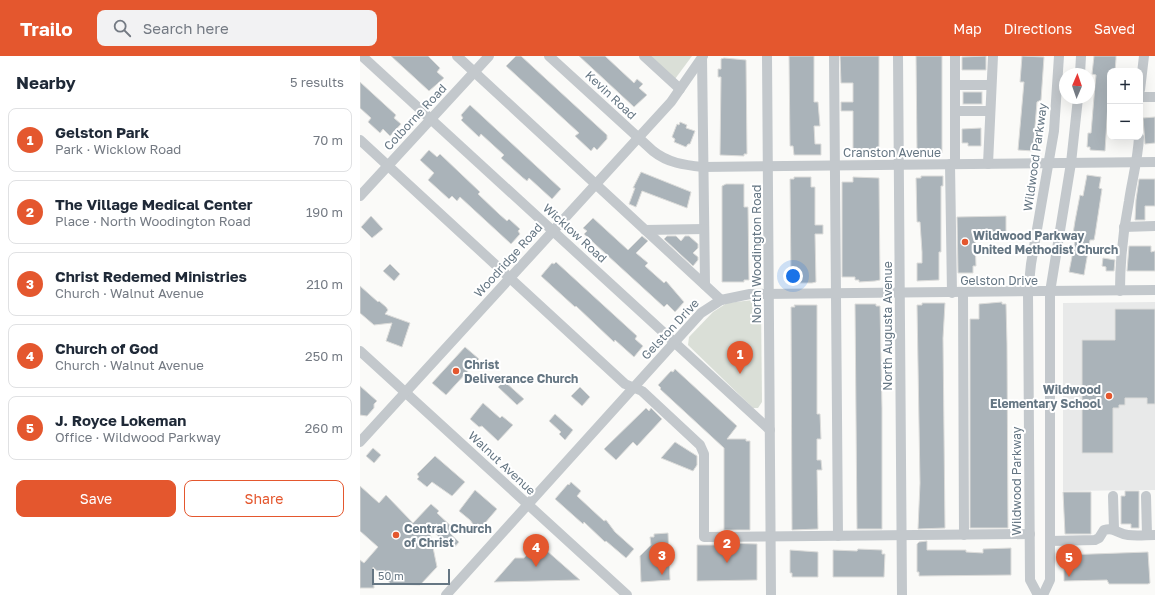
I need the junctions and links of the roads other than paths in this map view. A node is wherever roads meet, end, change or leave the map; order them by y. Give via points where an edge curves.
1 (362, 56) edge
2 (457, 56) edge
3 (489, 56) edge
4 (549, 56) edge
5 (644, 56) edge
6 (702, 56) edge
7 (767, 56) edge
8 (834, 56) edge
9 (898, 56) edge
10 (955, 56) edge
11 (993, 56) edge
12 (1059, 56) edge
13 (1081, 56) edge
14 (1144, 56) edge
15 (1080, 68) edge
16 (1143, 68) edge
17 (474, 72) junction
18 (956, 85) junction
19 (990, 85) junction
20 (680, 89) junction
21 (1143, 97) edge
22 (1155, 97) edge
23 (1077, 104) edge
24 (956, 111) junction
25 (990, 111) junction
26 (431, 119) junction
27 (638, 138) junction
28 (360, 140) edge
29 (1139, 140) edge
30 (1136, 162) junction
31 (1155, 162) edge
32 (1050, 163) junction
33 (1071, 163) junction
34 (952, 164) junction
35 (988, 164) junction
36 (834, 165) junction
37 (899, 165) junction
38 (388, 166) junction
39 (768, 166) junction
40 (703, 167) junction
41 (596, 184) junction
42 (360, 196) edge
43 (1155, 226) edge
44 (1124, 227) junction
45 (704, 229) junction
46 (645, 230) junction
47 (553, 231) junction
48 (510, 277) junction
49 (705, 285) junction
50 (1155, 290) edge
51 (1120, 291) junction
52 (1050, 292) junction
53 (952, 293) junction
54 (964, 293) junction
55 (1028, 293) junction
56 (769, 294) junction
57 (837, 294) junction
58 (899, 294) junction
59 (721, 300) junction
60 (674, 342) junction
61 (360, 350) edge
62 (634, 388) junction
63 (405, 392) junction
64 (770, 430) junction
65 (360, 442) edge
66 (1113, 496) dead end
67 (1146, 496) dead end
68 (527, 505) junction
69 (1114, 529) junction
70 (964, 534) junction
71 (1030, 534) junction
72 (901, 535) junction
73 (1151, 535) edge
74 (838, 536) junction
75 (771, 537) junction
76 (1050, 542) junction
77 (446, 595) edge
78 (626, 595) edge
79 (771, 595) edge
80 (902, 595) edge
81 (1038, 595) edge
82 (1043, 595) edge

1 - 26 street, Wicklow Road
2 - 17 street
3 - 17 street, Colborne Road
4 - 27 street, Kevin Road
5 - 20 street
6 - 20 street, Woodridge Road
6 - 40 street
7 - 39 street, North Woodington Road
8 - 36 street
9 - 37 street, North Augusta Avenue
10 - 18 street
11 - 19 street
12 - 32 street, Wildwood Parkway
13 - 15 street
14 - 16 street
17 - 26 street, Colborne Road
17 - 41 street
18 - 19 street
18 - 24 street
19 - 25 street
20 - 27 street, Woodridge Road
21 - 22 street
23 - 33 street
24 - 25 street
24 - 34 street
25 - 35 street
26 - 38 street, Colborne Road
26 - 47 street, Wicklow Road
27 - 40 street, Cranston Avenue via 663,158
27 - 41 street, Woodridge Road
28 - 38 street
29 - 30 street
30 - 31 street, Cranston Avenue
30 - 33 street, Cranston Avenue
30 - 44 street
32 - 33 street, Cranston Avenue
32 - 35 street, Cranston Avenue
32 - 55 street, Wildwood Parkway
33 - 52 street
34 - 35 street, Cranston Avenue
34 - 37 street, Cranston Avenue
34 - 53 street
36 - 37 street, Cranston Avenue
36 - 39 street, Cranston Avenue
36 - 57 street
37 - 58 street, North Augusta Avenue
38 - 42 street, Colborne Road
38 - 48 street
39 - 40 street, Cranston Avenue
39 - 56 street, North Woodington Road
40 - 45 street
41 - 46 street
41 - 47 street, Woodridge Road
43 - 44 street
44 - 51 street
45 - 46 street
45 - 49 street
46 - 49 street
47 - 48 street, Woodridge Road
47 - 60 street, Wicklow Road
48 - 62 street via 625,384
48 - 63 street, Woodridge Road
49 - 59 street
50 - 51 street, Gelston Drive
51 - 52 street, Gelston Drive
52 - 55 street, Gelston Drive
52 - 76 street
53 - 54 street, Gelston Drive
53 - 58 street, Gelston Drive
54 - 55 street, Gelston Drive
54 - 70 street
55 - 71 street, Wildwood Parkway
56 - 57 street, Gelston Drive
56 - 59 street, Gelston Drive via 750,294
56 - 64 street, North Woodington Road
57 - 58 street, Gelston Drive
57 - 74 street
58 - 72 street, North Augusta Avenue
59 - 60 street, Gelston Drive via 701,313
60 - 62 street, Gelston Drive
60 - 64 street, Wicklow Road
61 - 63 street, Walnut Avenue
62 - 68 street, Gelston Drive
62 - 75 street via 642,391 703,449 704,537
63 - 65 street, Woodridge Road
63 - 68 street, Walnut Avenue
64 - 75 street, North Woodington Road
66 - 69 street
67 - 73 street
68 - 77 street, Gelston Drive
68 - 78 street, Walnut Avenue
69 - 73 street via 1122,534
69 - 76 street via 1104,530 1095,540
70 - 71 street
70 - 72 street
71 - 81 street, Wildwood Parkway via 1030,580
72 - 74 street
72 - 80 street, North Augusta Avenue
74 - 75 street
75 - 79 street, North Woodington Road
76 - 82 street via 1050,580

